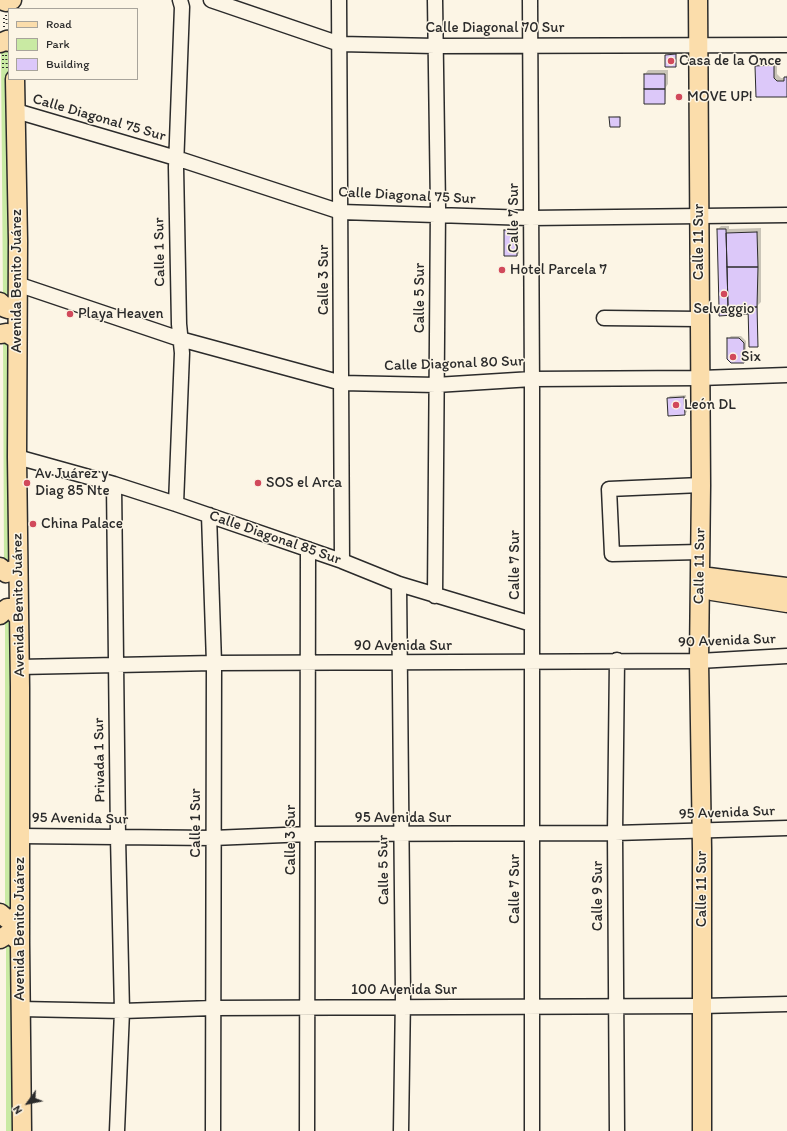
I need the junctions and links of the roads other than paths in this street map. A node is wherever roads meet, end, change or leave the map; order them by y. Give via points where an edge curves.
1 (1, 0) edge
2 (12, 0) edge
3 (180, 0) edge
4 (211, 0) edge
5 (339, 0) edge
6 (435, 0) edge
7 (530, 0) edge
8 (698, 0) edge
9 (709, 0) edge
10 (252, 7) edge
11 (340, 44) junction
12 (530, 44) junction
13 (787, 45) edge
14 (435, 46) junction
15 (704, 46) junction
16 (15, 80) edge
17 (16, 111) junction
18 (176, 158) junction
19 (341, 212) junction
20 (787, 215) edge
21 (438, 216) junction
22 (704, 216) junction
23 (530, 218) junction
24 (17, 284) junction
25 (9, 302) edge
26 (604, 318) dead end
27 (699, 319) junction
28 (8, 337) edge
29 (180, 339) junction
30 (787, 376) edge
31 (705, 378) junction
32 (532, 379) junction
33 (342, 383) junction
34 (436, 385) junction
35 (17, 457) junction
36 (114, 484) junction
37 (701, 485) junction
38 (176, 504) junction
39 (209, 515) junction
40 (308, 549) junction
41 (700, 552) junction
42 (342, 561) junction
43 (9, 568) edge
44 (706, 583) junction
45 (398, 584) junction
46 (787, 587) edge
47 (435, 596) junction
48 (787, 602) edge
49 (0, 615) edge
50 (18, 617) junction
51 (532, 624) junction
52 (787, 656) edge
53 (617, 660) junction
54 (705, 660) junction
55 (532, 661) junction
56 (214, 663) junction
57 (307, 663) junction
58 (399, 663) junction
59 (116, 664) junction
60 (19, 668) junction
61 (787, 828) edge
62 (707, 831) junction
63 (615, 833) junction
64 (308, 834) junction
65 (532, 834) junction
66 (401, 835) junction
67 (20, 836) junction
68 (118, 837) junction
69 (214, 838) junction
70 (0, 913) edge
71 (20, 914) junction
72 (0, 939) edge
73 (20, 943) junction
74 (787, 1004) edge
75 (532, 1006) junction
76 (615, 1006) junction
77 (707, 1006) junction
78 (307, 1007) junction
79 (213, 1008) junction
80 (403, 1008) junction
81 (20, 1009) junction
82 (122, 1011) junction
83 (22, 1131) edge
84 (117, 1131) edge
85 (213, 1131) edge
86 (306, 1131) edge
87 (401, 1131) edge
88 (532, 1131) edge
89 (617, 1131) edge
90 (702, 1131) edge
91 (712, 1131) edge

1 - 2 main road
3 - 18 street, Calle 1 Sur via 182,7
4 - 10 street, Calle Diagonal 70 Sur
5 - 11 street, Calle 3 Sur
6 - 14 street, Calle 5 Sur
7 - 12 street, Calle 7 Sur
8 - 15 main road, Calle 11 Sur
9 - 15 main road, Calle 11 Sur
10 - 11 street, Calle Diagonal 70 Sur
11 - 14 street, Calle Diagonal 70 Sur
11 - 19 street, Calle 3 Sur
12 - 14 street, Calle Diagonal 70 Sur
12 - 15 street, Calle Diagonal 70 Sur
12 - 23 street, Calle 7 Sur
13 - 15 street, Calle Diagonal 70 Sur
14 - 21 street, Calle 5 Sur
15 - 22 main road, Calle 11 Sur
16 - 17 main road, Avenida Benito Juárez
17 - 18 street, Calle Diagonal 75 Sur
17 - 24 main road, Avenida Benito Juárez
18 - 19 street, Calle Diagonal 75 Sur
18 - 29 street, Calle 1 Sur
19 - 21 street, Calle Diagonal 75 Sur
19 - 33 street, Calle 3 Sur
20 - 22 street, Calle Diagonal 75 Sur
21 - 23 street, Calle Diagonal 75 Sur
21 - 34 street, Calle 5 Sur
22 - 23 street, Calle Diagonal 75 Sur
22 - 27 main road, Calle 11 Sur
22 - 31 main road, Calle 11 Sur
23 - 32 street, Calle 7 Sur
24 - 25 main road, Avenida Benito Juárez
24 - 29 street, Calle Diagonal 80 Sur
25 - 28 main road, Avenida Benito Juárez
26 - 27 street
27 - 31 main road, Calle 11 Sur
28 - 35 main road, Avenida Benito Juárez
29 - 33 street, Calle Diagonal 80 Sur
29 - 38 street, Calle 1 Sur via 182,353
30 - 31 street, Calle Diagonal 80 Sur
31 - 32 street, Calle Diagonal 80 Sur
31 - 37 main road, Calle 11 Sur
31 - 44 main road, Calle 11 Sur
32 - 34 street, Calle Diagonal 80 Sur
32 - 51 street, Calle 7 Sur
33 - 34 street, Calle Diagonal 80 Sur
33 - 42 street, Calle 3 Sur
34 - 47 street, Calle 5 Sur
35 - 36 street, Calle Diagonal 85 Sur
35 - 43 main road, Avenida Benito Juárez
36 - 38 street, Calle Diagonal 85 Sur
36 - 59 street, Privada 1 Sur
37 - 41 main road, Calle 11 Sur
37 - 41 street via 609,489 612,554
38 - 39 street, Calle Diagonal 85 Sur
39 - 40 street, Calle Diagonal 85 Sur
39 - 56 street, Calle 1 Sur
40 - 42 street, Calle Diagonal 85 Sur
40 - 57 street, Calle 3 Sur
41 - 44 main road, Calle 11 Sur
42 - 45 street, Calle Diagonal 85 Sur
43 - 50 main road, Avenida Benito Juárez
44 - 46 main road
44 - 48 main road
44 - 54 main road, Calle 11 Sur
45 - 47 street, Calle Diagonal 85 Sur
45 - 58 street, Calle 5 Sur
47 - 51 street, Calle Diagonal 85 Sur
49 - 50 main road via 7,608 11,608
50 - 60 main road, Avenida Benito Juárez
51 - 55 street, Calle 7 Sur
52 - 54 street, 90 Avenida Sur
53 - 54 street, 90 Avenida Sur
53 - 55 street, 90 Avenida Sur
53 - 63 street, Calle 9 Sur
54 - 62 main road, Calle 11 Sur
55 - 58 street, 90 Avenida Sur
55 - 65 street, Calle 7 Sur
56 - 57 street, 90 Avenida Sur
56 - 59 street, 90 Avenida Sur
56 - 69 street, Calle 1 Sur
57 - 58 street, 90 Avenida Sur
57 - 64 street, Calle 3 Sur
58 - 66 street, Calle 5 Sur
59 - 60 street, 90 Avenida Sur
59 - 68 street, Privada 1 Sur
60 - 67 main road, Avenida Benito Juárez
61 - 62 street, 95 Avenida Sur
62 - 63 street, 95 Avenida Sur
62 - 77 main road, Calle 11 Sur
63 - 65 street, 95 Avenida Sur
63 - 76 street, Calle 9 Sur
64 - 66 street, 95 Avenida Sur
64 - 69 street, 95 Avenida Sur
64 - 78 street, Calle 3 Sur
65 - 66 street, 95 Avenida Sur
65 - 75 street, Calle 7 Sur
66 - 80 street, Calle 5 Sur
67 - 68 street, 95 Avenida Sur
67 - 71 main road, Avenida Benito Juárez
68 - 69 street, 95 Avenida Sur
68 - 82 street, Privada 1 Sur
69 - 79 street, Calle 1 Sur
70 - 71 main road via 7,919
71 - 73 main road, Avenida Benito Juárez
72 - 73 main road via 8,934
73 - 81 main road, Avenida Benito Juárez
74 - 77 street, 100 Avenida Sur
75 - 76 street, 100 Avenida Sur
75 - 80 street, 100 Avenida Sur
75 - 88 street, Calle 7 Sur
76 - 77 street, 100 Avenida Sur
76 - 89 street, Calle 9 Sur
77 - 90 main road, Calle 11 Sur
77 - 91 main road, Calle 11 Sur
78 - 79 street, 100 Avenida Sur
78 - 80 street, 100 Avenida Sur
78 - 86 street, Calle 3 Sur
79 - 82 street, 100 Avenida Sur
79 - 85 street, Calle 1 Sur
80 - 87 street, Calle 5 Sur
81 - 82 street, 100 Avenida Sur
81 - 83 main road, Avenida Benito Juárez
82 - 84 street, Privada 1 Sur

